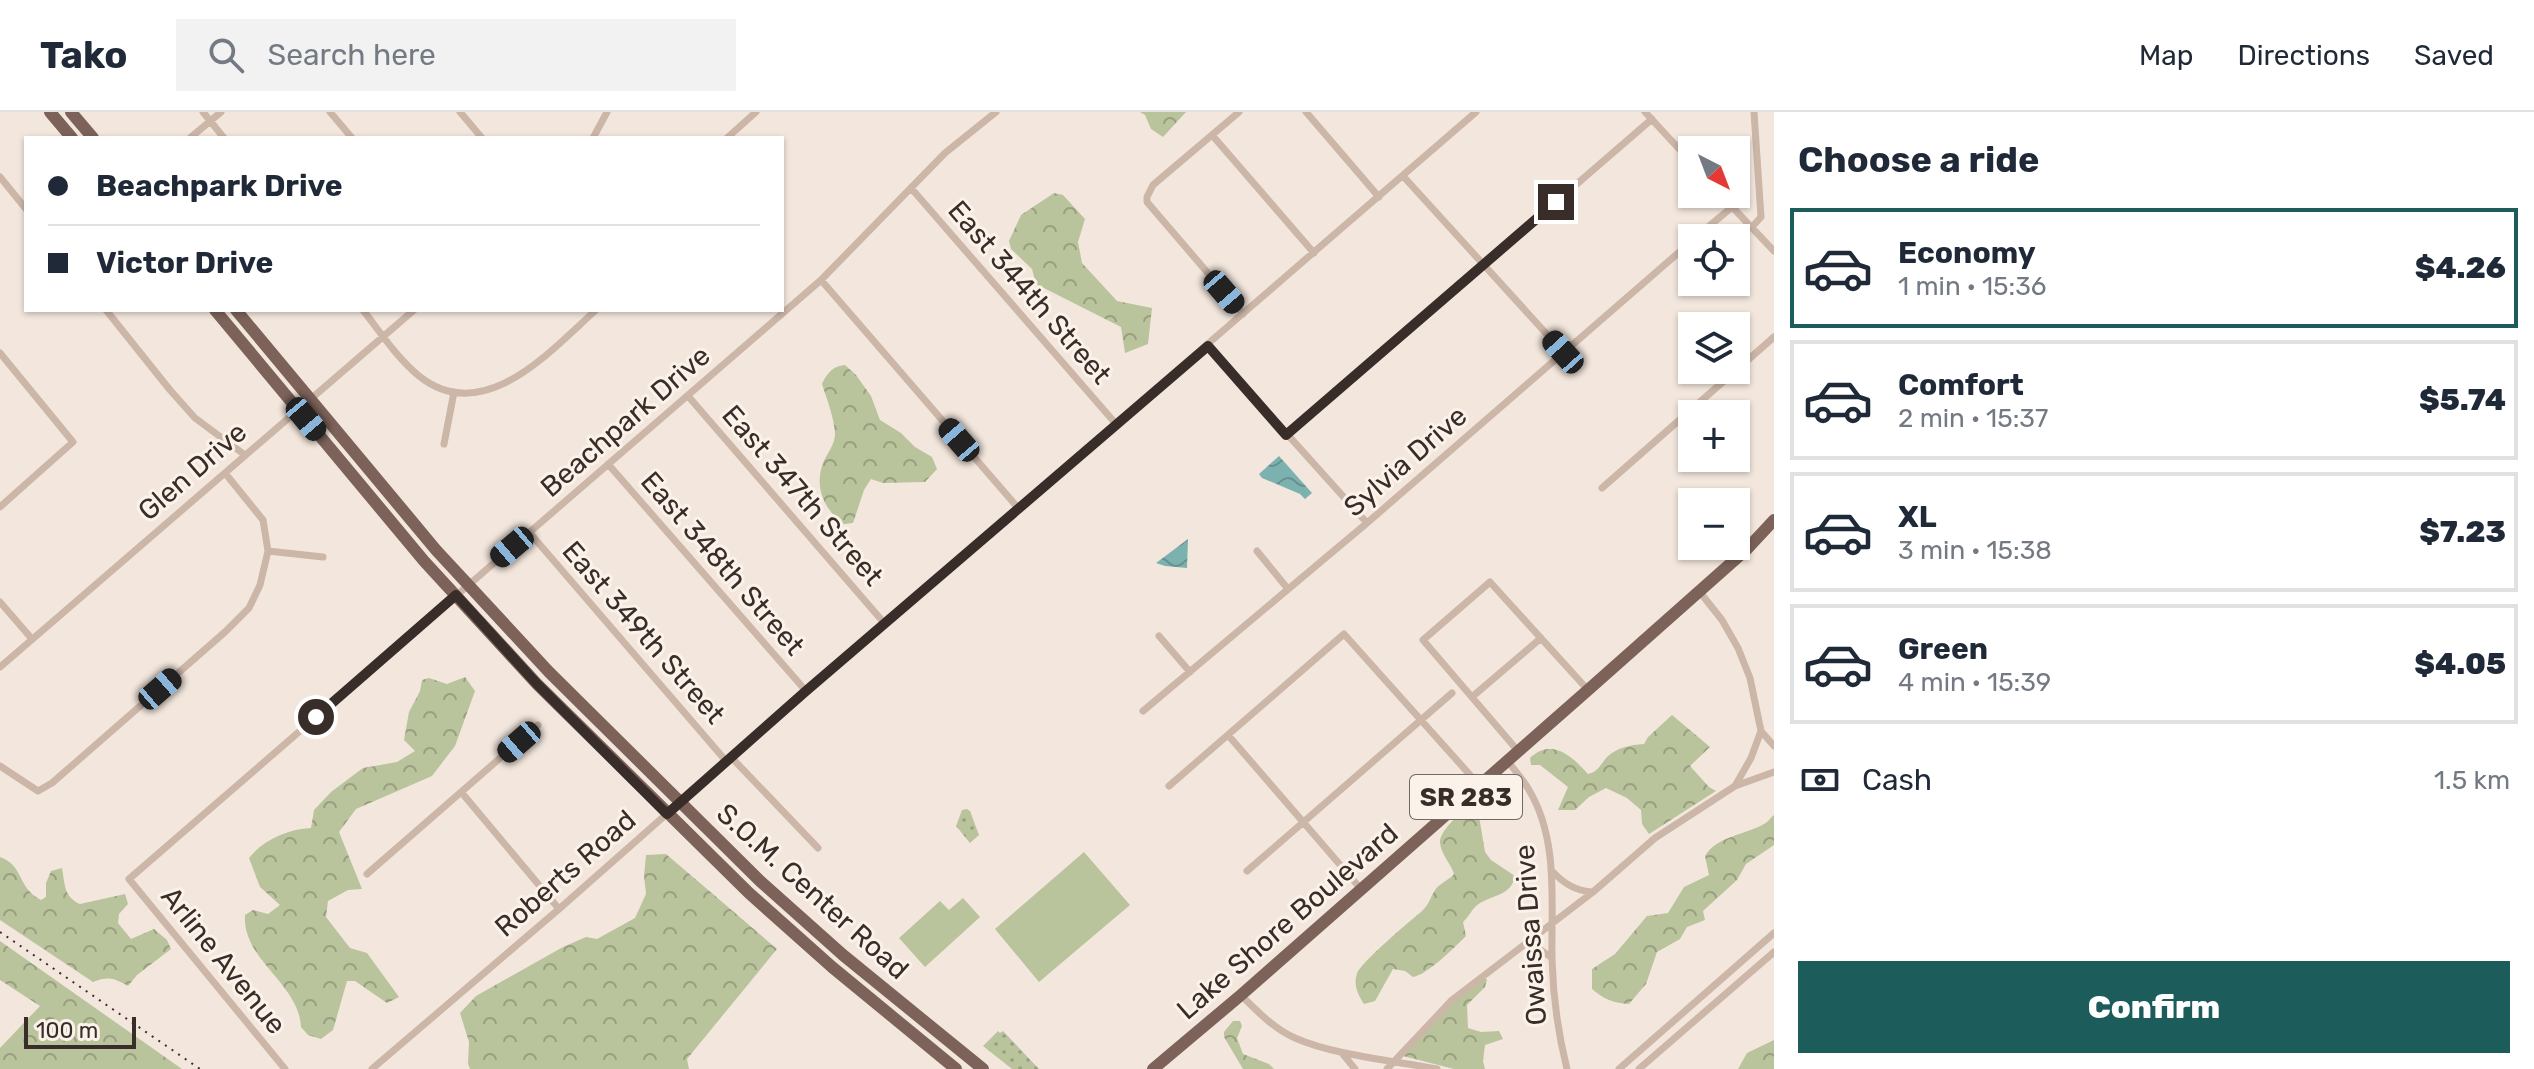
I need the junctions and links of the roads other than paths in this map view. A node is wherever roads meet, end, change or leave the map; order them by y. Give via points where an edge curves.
1 (50, 112) edge
2 (71, 112) edge
3 (203, 112) edge
4 (221, 112) edge
5 (330, 112) edge
6 (460, 112) edge
7 (607, 112) edge
8 (756, 112) edge
9 (996, 112) edge
10 (1239, 112) edge
11 (1306, 112) edge
12 (1476, 112) edge
13 (1645, 112) edge
14 (1754, 112) edge
15 (1652, 119) junction
16 (210, 121) junction
17 (1212, 135) junction
18 (70, 136) edge
19 (91, 136) edge
20 (192, 136) edge
21 (222, 136) edge
22 (350, 136) edge
23 (480, 136) edge
24 (594, 136) edge
25 (729, 136) edge
26 (1678, 148) edge
27 (1403, 176) junction
28 (0, 177) edge
29 (911, 188) junction
30 (1379, 197) junction
31 (24, 207) edge
32 (1731, 208) edge
33 (1733, 208) edge
34 (1712, 224) edge
35 (1752, 227) junction
36 (1774, 251) edge
37 (1314, 253) junction
38 (1678, 253) edge
39 (1484, 265) junction
40 (821, 280) junction
41 (108, 312) edge
42 (217, 312) edge
43 (238, 312) edge
44 (365, 312) edge
45 (412, 312) edge
46 (594, 312) edge
47 (1243, 314) junction
48 (384, 336) junction
49 (1774, 337) edge
50 (1208, 346) junction
51 (1563, 352) junction
52 (0, 353) edge
53 (454, 392) junction
54 (688, 396) junction
55 (310, 399) junction
56 (298, 409) junction
57 (1116, 424) junction
58 (1286, 435) junction
59 (444, 444) dead end
60 (245, 455) junction
61 (608, 464) junction
62 (225, 473) junction
63 (1602, 488) dead end
64 (0, 507) edge
65 (1019, 509) junction
66 (1774, 520) edge
67 (1367, 523) junction
68 (529, 532) junction
69 (268, 551) junction
70 (1257, 551) dead end
71 (323, 557) dead end
72 (468, 584) junction
73 (1288, 589) junction
74 (1699, 591) junction
75 (456, 595) junction
76 (0, 602) edge
77 (885, 624) junction
78 (1159, 636) dead end
79 (1541, 638) junction
80 (32, 639) junction
81 (0, 667) edge
82 (1190, 672) junction
83 (1588, 690) junction
84 (806, 691) junction
85 (1452, 693) dead end
86 (1472, 697) junction
87 (1143, 711) dead end
88 (1421, 720) junction
89 (538, 725) dead end
90 (1761, 731) junction
91 (1228, 735) junction
92 (1774, 746) edge
93 (1518, 751) junction
94 (729, 759) junction
95 (1507, 760) junction
96 (0, 766) edge
97 (1774, 772) edge
98 (1479, 785) junction
99 (1169, 786) dead end
100 (1735, 786) junction
101 (462, 793) junction
102 (679, 802) junction
103 (667, 814) junction
104 (1304, 821) junction
105 (818, 848) dead end
106 (1551, 870) junction
107 (1247, 871) dead end
108 (367, 874) dead end
109 (129, 879) joint
110 (1361, 889) junction
111 (1593, 892) junction
112 (559, 909) junction
113 (1553, 921) junction
114 (1774, 933) edge
115 (1525, 944) junction
116 (1774, 952) edge
117 (1552, 958) junction
118 (1241, 995) junction
119 (1340, 1051) junction
120 (1394, 1061) junction
121 (285, 1069) edge
122 (372, 1069) edge
123 (956, 1069) edge
124 (983, 1069) edge
125 (1153, 1069) edge
126 (1355, 1069) edge
127 (1387, 1069) edge
128 (1437, 1069) edge
129 (1567, 1069) edge
130 (1619, 1069) edge
131 (1639, 1069) edge

1 - 18 main road
2 - 19 main road
3 - 16 street
4 - 16 street
5 - 22 street
6 - 23 street
7 - 24 street
8 - 25 street
9 - 29 street, Beachpark Drive
10 - 17 street
11 - 30 street
12 - 27 street, Roberts Road
13 - 15 street
14 - 35 street via 1761,217
15 - 26 street
15 - 39 street
16 - 20 street
16 - 21 street
17 - 37 street
17 - 47 street via 1153,185 1148,205
27 - 30 street, Roberts Road
27 - 39 street
28 - 31 street
29 - 40 street, Beachpark Drive
29 - 57 street, East 344th Street
30 - 37 street, Roberts Road
32 - 34 street, Sylvia Drive
33 - 35 street
35 - 36 street
37 - 47 street, Roberts Road
38 - 51 street, Sylvia Drive
39 - 51 street
39 - 58 street
40 - 54 street, Beachpark Drive
40 - 65 street
41 - 60 street via 195,418
42 - 56 main road, S.O.M. Center Road
43 - 55 main road, S.O.M. Center Road
44 - 48 street
45 - 48 street, Glen Drive
46 - 53 street via 520,377 488,391
47 - 50 street, Roberts Road
48 - 53 street via 420,377
48 - 55 street, Glen Drive
49 - 63 street
50 - 57 street, Roberts Road
50 - 58 street
51 - 67 street, Sylvia Drive
52 - 64 street via 73,442
53 - 59 street
54 - 61 street, Beachpark Drive
54 - 77 street, East 347th Street
55 - 56 street, Glen Drive
55 - 72 main road, S.O.M. Center Road
56 - 60 street, Glen Drive
56 - 75 main road, S.O.M. Center Road
57 - 65 street, Roberts Road
58 - 67 street
60 - 62 street, Glen Drive
61 - 68 street, Beachpark Drive
61 - 84 street, East 348th Street
62 - 69 street via 263,520
62 - 80 street, Glen Drive
65 - 77 street, Roberts Road
66 - 74 main road, Lake Shore Boulevard / SR 283
67 - 73 street, Sylvia Drive
68 - 72 street, Beachpark Drive
68 - 94 street, East 349th Street
69 - 71 street
69 - 96 street via 249,608 63,773 38,791
70 - 73 street
72 - 75 street, Beachpark Drive
72 - 102 main road, S.O.M. Center Road
73 - 82 street, Sylvia Drive
74 - 83 main road, Lake Shore Boulevard / SR 283
74 - 90 street via 1738,648
75 - 103 main road, S.O.M. Center Road
75 - 109 street, Beachpark Drive
76 - 80 street
77 - 84 street, Roberts Road
78 - 82 street
79 - 83 street
79 - 86 street
79 - 86 street via 1490,582 1423,640
80 - 81 street, Glen Drive
82 - 87 street, Sylvia Drive
83 - 93 main road, Lake Shore Boulevard / SR 283
84 - 94 street, Roberts Road
85 - 88 street
86 - 93 street
88 - 91 street via 1344,634
88 - 98 street
88 - 104 street
89 - 101 street
90 - 92 street
90 - 100 street
91 - 99 street
91 - 104 street
93 - 95 main road, Lake Shore Boulevard / SR 283
94 - 102 street, Roberts Road
94 - 105 street, East 349th Street
95 - 98 main road, Lake Shore Boulevard / SR 283
95 - 106 street, Owaissa Drive via 1530,790
97 - 100 street
98 - 110 main road, Lake Shore Boulevard / SR 283
100 - 111 street via 1655,838
101 - 108 street
101 - 112 street
102 - 103 street, Roberts Road
102 - 124 main road, S.O.M. Center Road via 843,955
103 - 112 street, Roberts Road
103 - 123 main road, S.O.M. Center Road via 808,946
104 - 107 street
104 - 110 street
106 - 111 street via 1567,885
106 - 113 street, Owaissa Drive
109 - 121 street, Arline Avenue
110 - 118 main road, Lake Shore Boulevard / SR 283
111 - 113 street
112 - 122 street, Roberts Road
113 - 115 street
113 - 117 street, Owaissa Drive
114 - 130 street
115 - 117 street
115 - 120 street via 1452,1000
116 - 131 street
117 - 129 street, Owaissa Drive
118 - 119 street via 1294,1038
118 - 125 main road, Lake Shore Boulevard / SR 283
119 - 120 street
119 - 126 street
120 - 127 street
120 - 128 street

